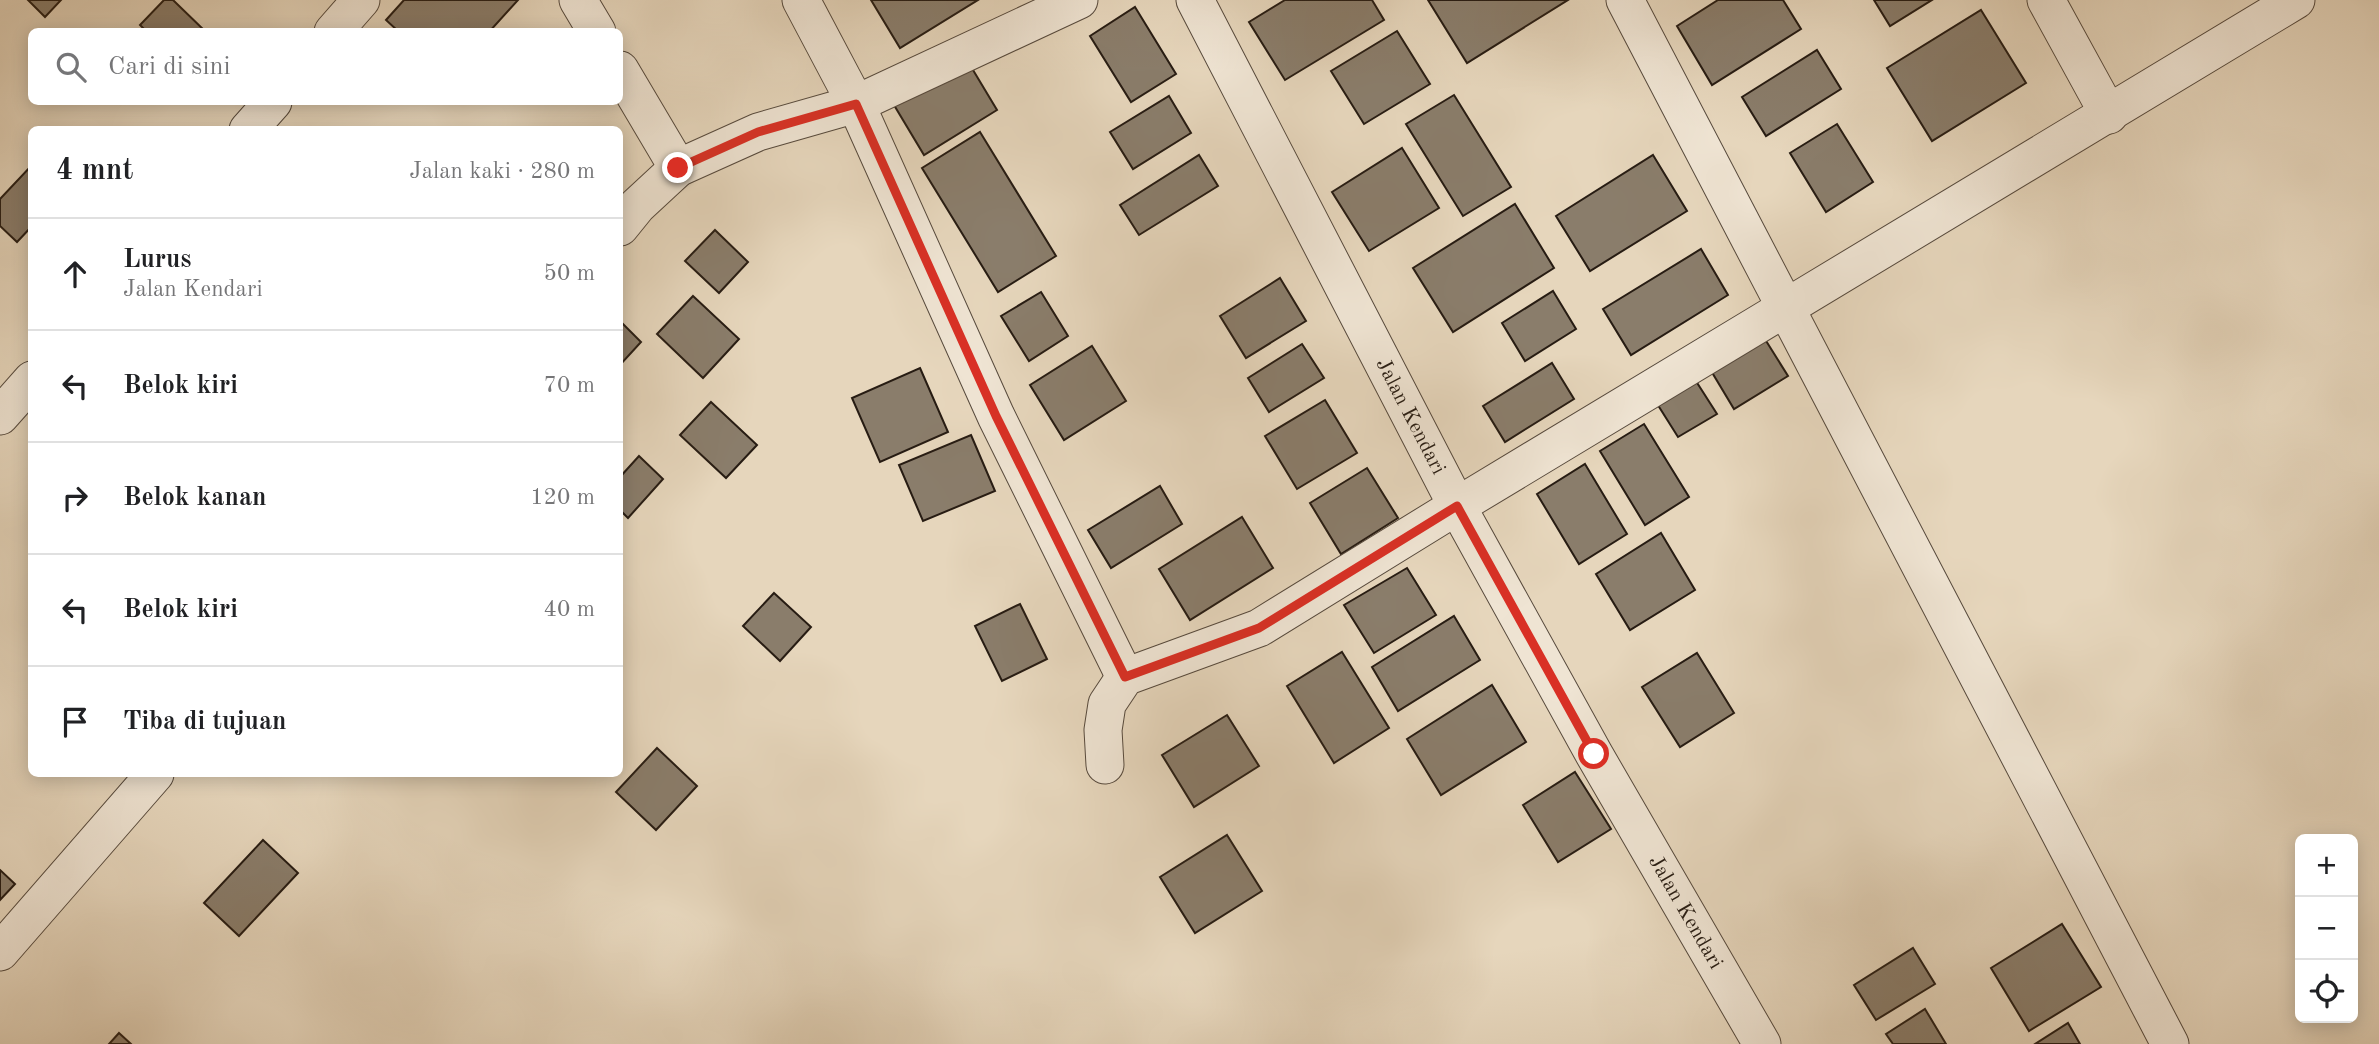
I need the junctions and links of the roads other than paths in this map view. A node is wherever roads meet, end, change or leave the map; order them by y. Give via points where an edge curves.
1 (361, 0) edge
2 (578, 0) edge
3 (801, 0) edge
4 (1079, 0) edge
5 (1195, 0) edge
6 (1625, 0) edge
7 (2046, 0) edge
8 (2296, 0) edge
9 (336, 28) edge
10 (595, 28) edge
11 (623, 75) edge
12 (856, 104) junction
13 (270, 105) edge
14 (2109, 114) junction
15 (252, 126) edge
16 (678, 168) junction
17 (623, 222) edge
18 (1785, 309) junction
19 (28, 384) edge
20 (0, 416) edge
21 (1457, 506) junction
22 (1125, 677) junction
23 (1105, 765) dead end
24 (152, 777) edge
25 (0, 951) edge
26 (1762, 1044) edge
27 (2170, 1044) edge

1 - 9 street
2 - 10 street
3 - 12 street
4 - 12 street
5 - 21 street, Jalan Kendari
6 - 18 street
7 - 14 street
8 - 14 street
11 - 16 street
12 - 16 street via 758,132
12 - 22 street via 996,416
13 - 15 street
14 - 18 street
16 - 17 street
18 - 21 street
18 - 27 street
19 - 20 street
21 - 22 street via 1259,628
21 - 26 street, Jalan Kendari
22 - 23 street via 1107,704
24 - 25 street

